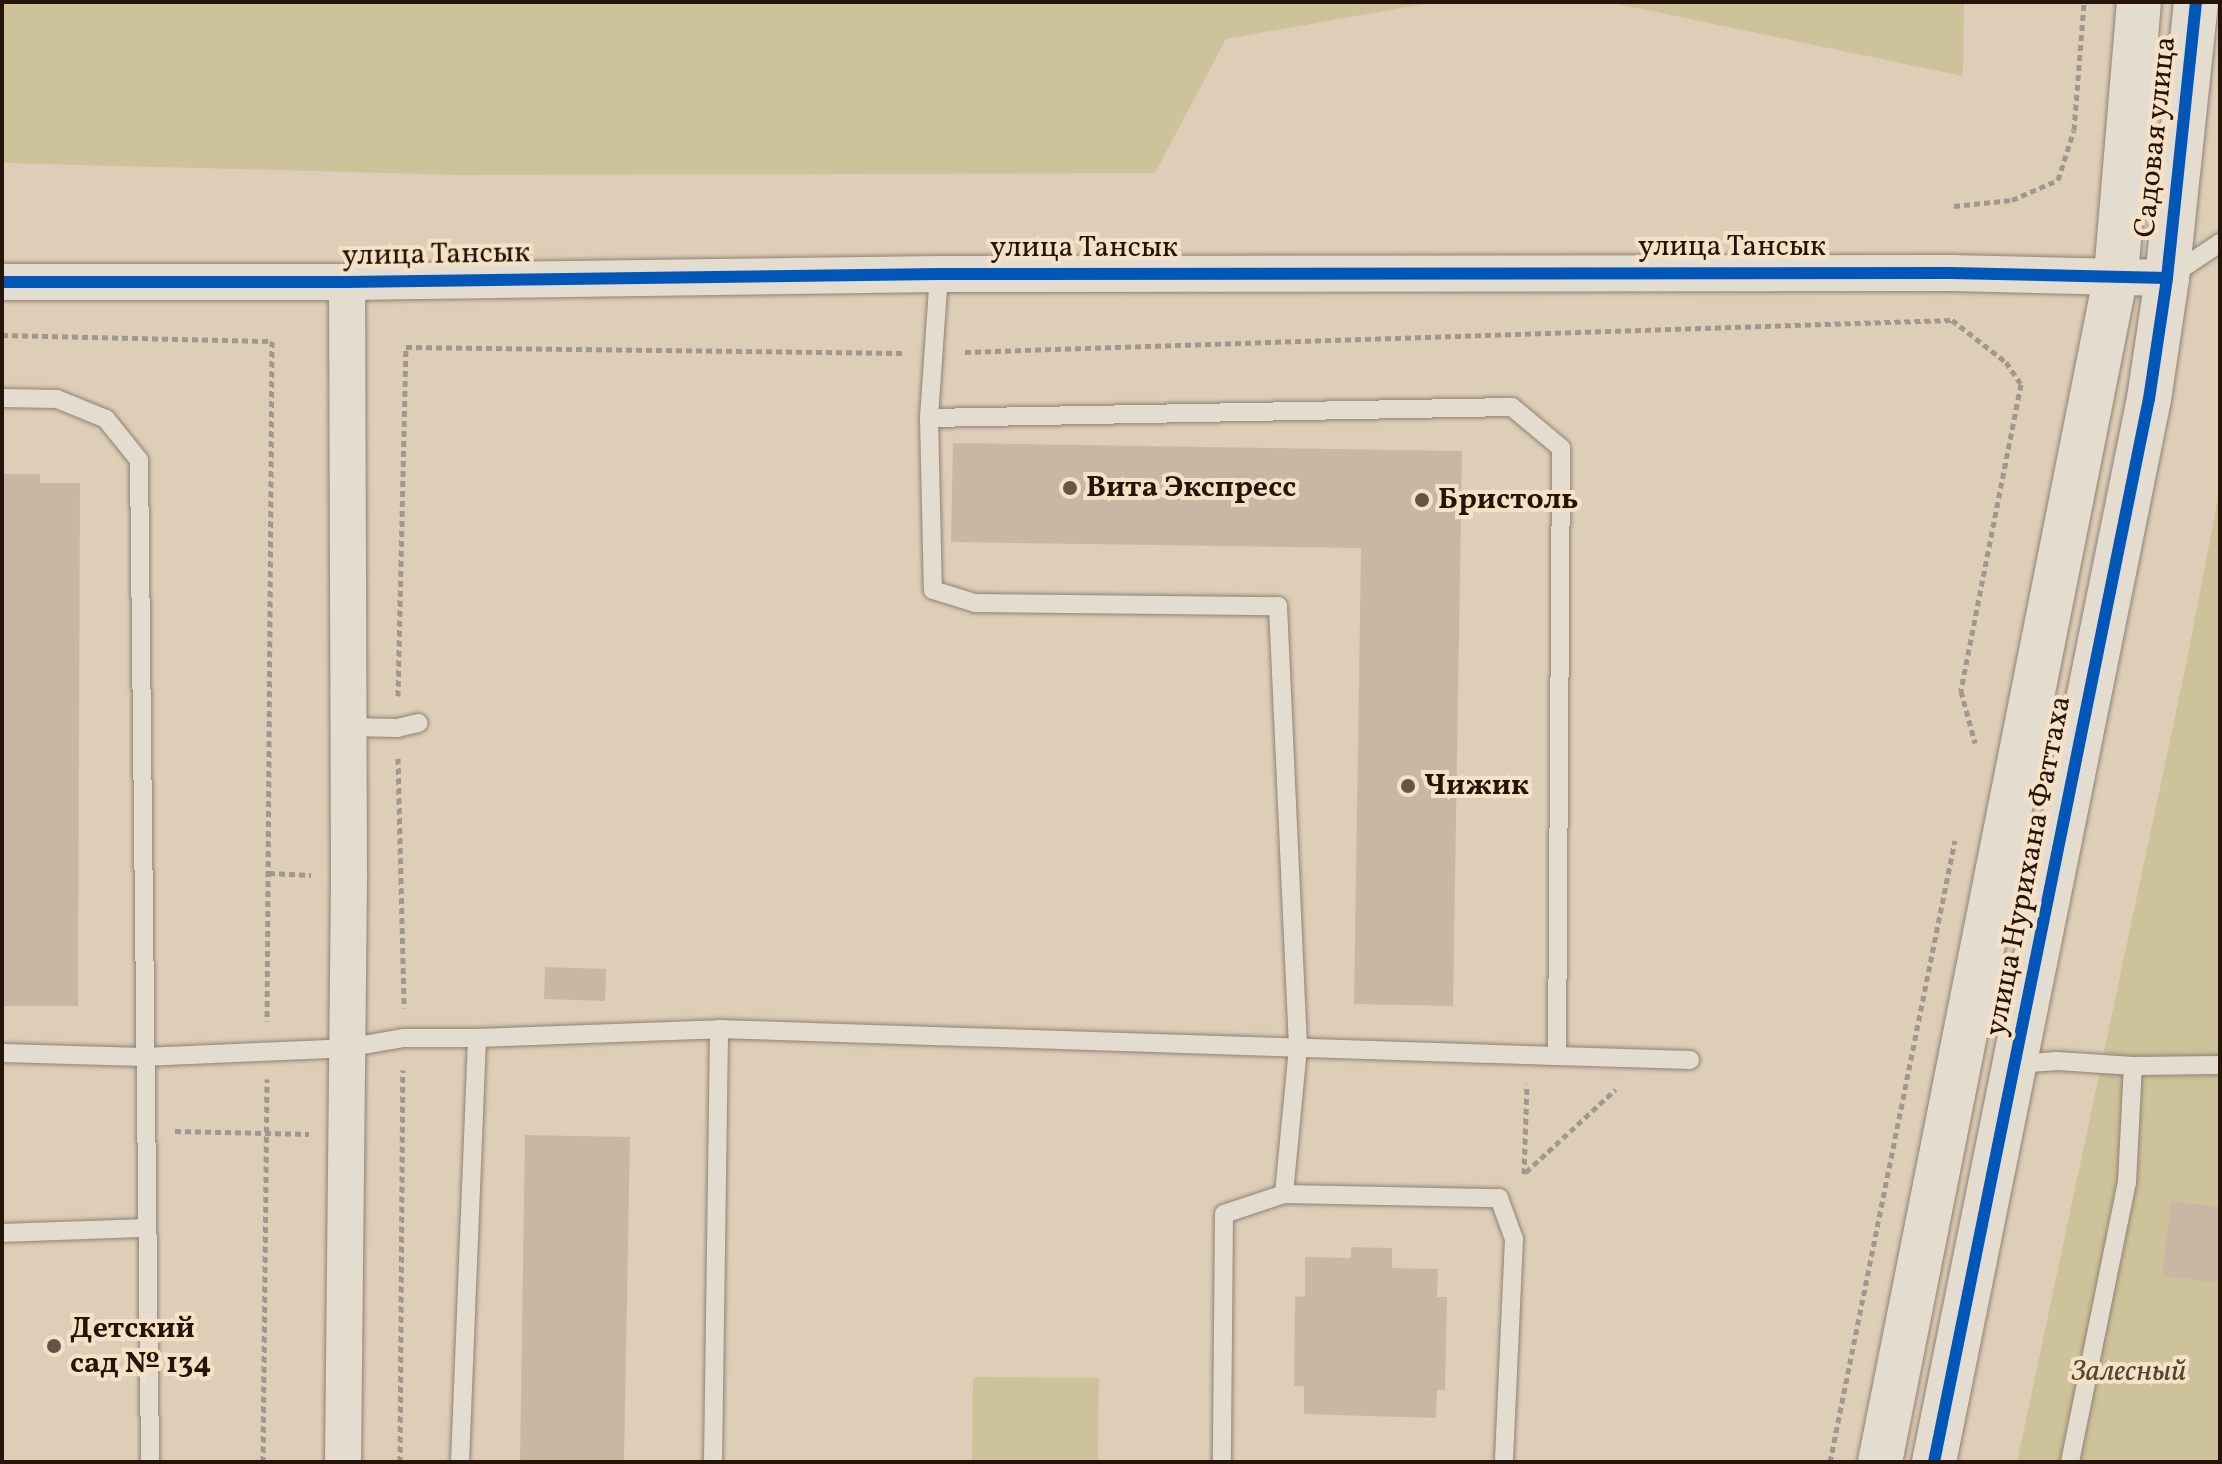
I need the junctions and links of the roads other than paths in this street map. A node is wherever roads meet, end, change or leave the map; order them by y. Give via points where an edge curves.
1 (2139, 2) edge
2 (2196, 2) edge
3 (2220, 243) edge
4 (939, 274) junction
5 (2116, 275) junction
6 (2167, 278) junction
7 (2, 282) edge
8 (347, 282) junction
9 (2, 398) edge
10 (929, 418) junction
11 (418, 723) dead end
12 (349, 727) junction
13 (719, 1029) junction
14 (477, 1038) junction
15 (346, 1048) junction
16 (1298, 1048) junction
17 (2, 1053) edge
18 (1557, 1056) junction
19 (143, 1057) junction
20 (1690, 1060) dead end
21 (2016, 1064) junction
22 (2220, 1065) edge
23 (2133, 1066) junction
24 (1284, 1194) junction
25 (147, 1228) junction
26 (2, 1233) edge
27 (150, 1462) edge
28 (343, 1462) edge
29 (460, 1462) edge
30 (713, 1462) edge
31 (1222, 1462) edge
32 (1504, 1462) edge
33 (1880, 1462) edge
34 (1934, 1462) edge
35 (2070, 1462) edge

1 - 5 street, Садовая улица
2 - 6 street, Садовая улица
3 - 6 lane
4 - 5 street, улица Тансык
4 - 8 street, улица Тансык
4 - 10 lane
5 - 6 street, улица Тансык
5 - 33 street, улица Нурихана Фаттаха
6 - 21 street, улица Нурихана Фаттаха via 2149,399
7 - 8 street, улица Тансык
8 - 12 street
9 - 19 lane via 57,399 106,419 139,460
10 - 16 lane via 933,590 975,603 1278,606
10 - 18 lane via 1512,407 1561,448
11 - 12 lane
12 - 15 street
13 - 14 lane
13 - 16 lane
13 - 30 lane
14 - 15 lane via 404,1038
14 - 29 lane
15 - 19 lane
15 - 28 street
16 - 18 lane
16 - 24 lane
17 - 19 lane
18 - 20 lane
19 - 25 lane
21 - 23 lane
21 - 34 street, улица Нурихана Фаттаха
22 - 23 lane
23 - 35 lane via 2127,1183
24 - 31 lane via 1224,1214
24 - 32 lane via 1499,1198 1514,1239
25 - 26 lane
25 - 27 lane

